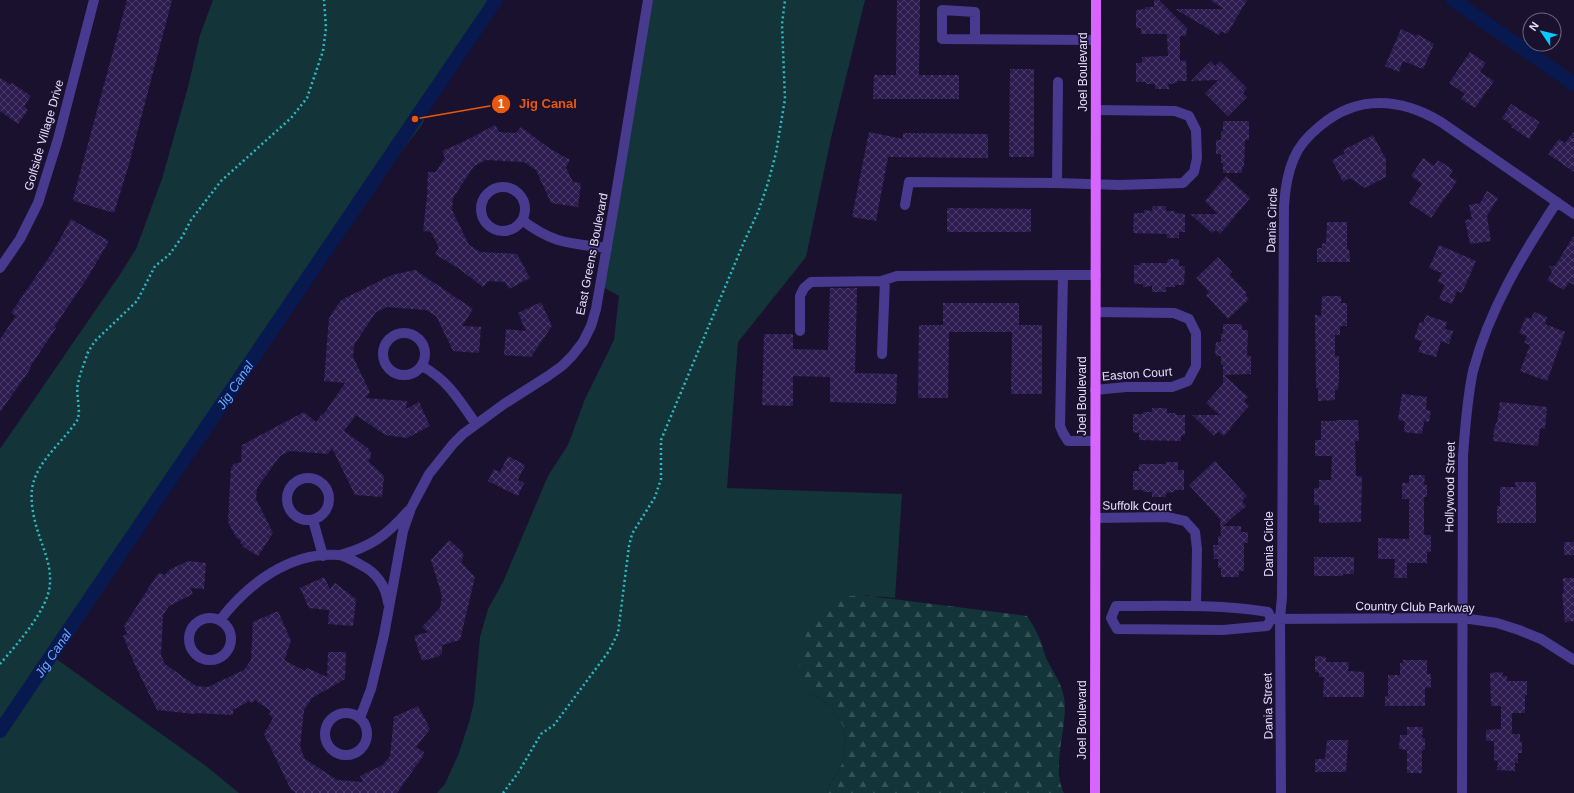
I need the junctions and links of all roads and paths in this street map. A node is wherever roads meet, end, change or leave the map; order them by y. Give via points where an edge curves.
1 (94, 0) edge
2 (324, 0) edge
3 (648, 0) edge
4 (785, 0) edge
5 (1096, 0) edge
6 (975, 39) dead end
7 (1096, 40) junction
8 (1058, 82) dead end
9 (1096, 110) junction
10 (1057, 183) junction
11 (1096, 184) junction
12 (1557, 202) junction
13 (904, 205) dead end
14 (1574, 214) edge
15 (522, 220) junction
16 (607, 248) junction
17 (0, 268) edge
18 (1063, 275) junction
19 (1096, 275) junction
20 (885, 280) junction
21 (1096, 312) junction
22 (800, 331) dead end
23 (882, 354) dead end
24 (422, 366) junction
25 (1095, 390) junction
26 (476, 424) junction
27 (1095, 440) junction
28 (411, 508) junction
29 (1095, 518) junction
30 (313, 520) junction
31 (323, 556) junction
32 (340, 556) junction
33 (1196, 606) junction
34 (388, 613) junction
35 (1095, 617) junction
36 (1111, 618) junction
37 (1462, 618) junction
38 (1276, 619) junction
39 (220, 620) junction
40 (1574, 660) edge
41 (0, 664) edge
42 (360, 718) junction
43 (503, 793) edge
44 (1095, 793) edge
45 (1281, 793) edge
46 (1462, 793) edge

1 - 17 street, Golfside Village Drive via 58,139 38,203 20,239
2 - 41 path via 326,28 323,51 307,98 291,118 221,181 191,220 173,249 155,266 132,308 103,332 88,352 77,388 78,419 43,464 33,482 36,526 50,571 46,602
3 - 16 street, East Greens Boulevard
4 - 43 path via 782,24 785,99 776,153 758,212 661,440 661,479 655,497 632,534 618,633 591,677 554,726 541,734 518,774
5 - 7 main road, Joel Boulevard
6 - 7 street
7 - 9 main road, Joel Boulevard
8 - 10 street
9 - 11 main road, Joel Boulevard
9 - 11 street via 1175,111 1189,116 1196,130 1197,158 1194,172 1183,183 1119,186
10 - 11 street
10 - 13 street via 909,182
11 - 19 main road, Joel Boulevard
12 - 14 street, Dania Circle
12 - 37 street, Hollywood Street via 1501,296 1473,371 1462,456
12 - 38 street, Dania Circle via 1441,122 1409,106 1377,103 1348,109 1328,119 1301,145 1289,171 1284,206 1282,589
15 - 15 street via 525,206 519,194 513,190 500,187 493,189 483,199 482,214 490,226 504,231
15 - 16 street via 536,231 559,242
16 - 26 street, East Greens Boulevard via 596,309 583,342 572,356 548,376
18 - 19 street
18 - 20 street via 897,276
18 - 27 street via 1060,426 1068,441
19 - 21 main road, Joel Boulevard
20 - 22 street via 811,282 800,296
20 - 23 street
21 - 25 main road, Joel Boulevard
21 - 25 street, Easton Court via 1174,313 1189,319 1196,333 1196,366 1188,381 1172,387
24 - 24 street via 425,353 420,340 415,336 402,333 395,335 386,344 383,358 390,370 404,376
24 - 26 street via 436,373 447,383
25 - 27 main road, Joel Boulevard
26 - 28 street, East Greens Boulevard via 452,444 440,459
27 - 29 main road, Joel Boulevard
28 - 32 street, East Greens Boulevard via 393,528 370,545
28 - 34 street, East Greens Boulevard via 403,530
29 - 33 street, Suffolk Court via 1167,517 1185,521 1195,532
29 - 35 main road, Joel Boulevard
30 - 30 street via 320,517 329,505 328,491 318,480 304,478 292,485 287,504 294,515 306,521
30 - 31 street
31 - 32 street
31 - 39 street via 302,559 260,579 238,598
32 - 34 street via 374,574 386,590
33 - 36 street via 1116,606
33 - 38 street via 1244,608 1268,612
34 - 42 street via 371,689
35 - 36 street
35 - 44 main road, Joel Boulevard
36 - 38 street, Country Club Parkway via 1117,629 1223,630 1267,626
37 - 38 street, Country Club Parkway
37 - 40 street, Country Club Parkway via 1497,623 1520,630 1541,639
37 - 46 street, Hollywood Street
38 - 45 street, Dania Street
39 - 39 street via 214,617 194,624 188,636 189,644 196,656 209,661 223,656 228,651 232,637 230,630
42 - 42 street via 347,713 334,717 329,722 325,735 330,748 341,755 355,753 361,749 365,744 367,730

